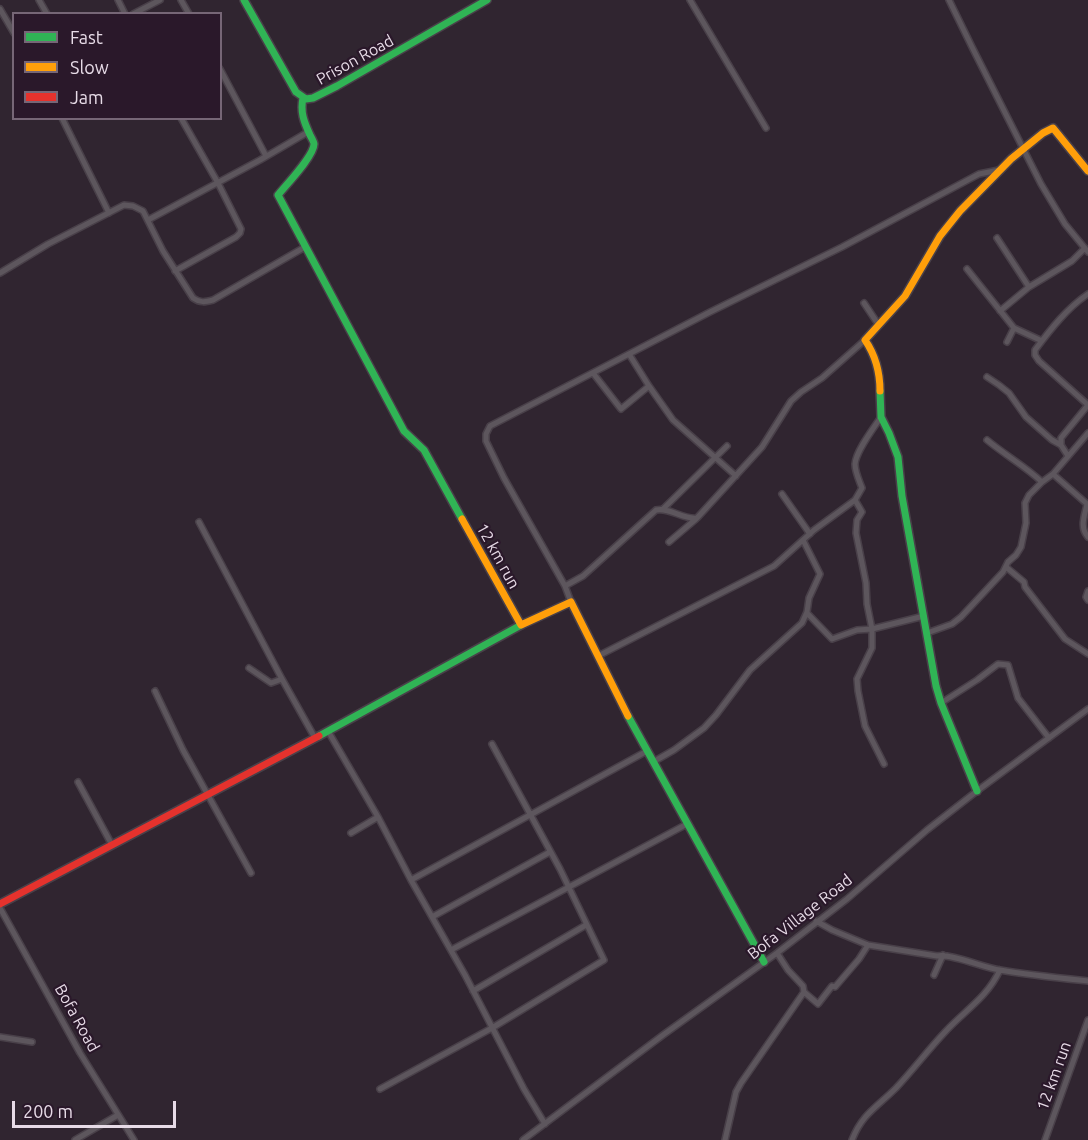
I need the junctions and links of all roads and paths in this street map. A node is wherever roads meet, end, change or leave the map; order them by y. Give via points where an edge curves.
1 (160, 0) edge
2 (244, 0) edge
3 (487, 0) edge
4 (690, 0) edge
5 (950, 0) edge
6 (0, 9) edge
7 (137, 12) edge
8 (12, 30) edge
9 (222, 73) edge
10 (303, 98) junction
11 (63, 120) edge
12 (182, 120) edge
13 (766, 128) dead end
14 (308, 132) junction
15 (1024, 149) junction
16 (266, 156) junction
17 (1001, 170) junction
18 (1088, 171) edge
19 (218, 183) junction
20 (109, 213) junction
21 (148, 220) junction
22 (997, 238) dead end
23 (305, 247) junction
24 (1086, 250) edge
25 (967, 269) dead end
26 (175, 271) junction
27 (0, 273) edge
28 (1029, 287) junction
29 (1088, 294) edge
30 (864, 303) dead end
31 (1000, 310) junction
32 (878, 324) junction
33 (1014, 328) junction
34 (865, 340) junction
35 (1042, 341) junction
36 (1007, 342) dead end
37 (629, 354) junction
38 (593, 373) junction
39 (987, 377) dead end
40 (649, 386) junction
41 (1088, 405) edge
42 (881, 417) junction
43 (1088, 433) edge
44 (987, 440) dead end
45 (1061, 445) junction
46 (727, 446) dead end
47 (1068, 456) junction
48 (715, 458) junction
49 (1053, 474) junction
50 (736, 476) junction
51 (1042, 482) junction
52 (782, 494) dead end
53 (855, 500) junction
54 (663, 509) junction
55 (697, 518) junction
56 (199, 522) dead end
57 (810, 534) junction
58 (1088, 537) edge
59 (803, 540) junction
60 (669, 542) dead end
61 (1006, 567) junction
62 (565, 586) junction
63 (1088, 591) edge
64 (1088, 600) edge
65 (571, 602) junction
66 (807, 613) junction
67 (924, 616) junction
68 (520, 626) junction
69 (872, 629) junction
70 (927, 633) junction
71 (1088, 654) edge
72 (598, 656) junction
73 (249, 668) dead end
74 (282, 679) junction
75 (155, 691) dead end
76 (941, 703) junction
77 (1088, 709) edge
78 (328, 731) junction
79 (315, 738) junction
80 (1049, 738) junction
81 (492, 744) dead end
82 (647, 751) junction
83 (653, 762) junction
84 (884, 764) dead end
85 (78, 782) dead end
86 (977, 790) junction
87 (207, 795) junction
88 (530, 814) junction
89 (378, 817) junction
90 (687, 824) junction
91 (351, 833) dead end
92 (112, 845) junction
93 (550, 852) junction
94 (251, 873) dead end
95 (411, 880) junction
96 (568, 888) junction
97 (0, 906) edge
98 (432, 918) junction
99 (816, 921) junction
100 (586, 925) junction
101 (868, 945) junction
102 (451, 950) junction
103 (777, 953) junction
104 (943, 955) junction
105 (764, 962) junction
106 (1000, 970) junction
107 (934, 975) dead end
108 (1088, 981) edge
109 (473, 991) junction
110 (804, 992) junction
111 (1088, 1020) edge
112 (492, 1028) junction
113 (0, 1037) edge
114 (32, 1042) dead end
115 (380, 1089) dead end
116 (118, 1115) junction
117 (545, 1124) junction
118 (75, 1140) edge
119 (134, 1140) edge
120 (523, 1140) edge
121 (724, 1140) edge
122 (852, 1140) edge
123 (1046, 1140) edge

1 - 7 street
2 - 10 street, Prison Road
3 - 10 street, Prison Road via 337,86 313,98
4 - 13 street
5 - 15 street
6 - 8 street
9 - 16 street
10 - 14 street, 12 km run via 300,107
11 - 20 street
12 - 19 street
14 - 16 street
14 - 23 street, 12 km run via 314,147 278,195
15 - 17 street
15 - 18 street via 1053,128
15 - 24 street via 1065,224
16 - 19 street
17 - 32 street via 941,234 907,293
17 - 37 street via 979,174
19 - 21 street
19 - 26 street via 240,224 240,233
20 - 21 street via 124,205 133,206
20 - 27 street
21 - 26 street
22 - 28 street
23 - 26 street via 205,302 192,298
23 - 68 street, 12 km run via 404,431 423,450
24 - 28 street
25 - 31 street
28 - 31 street
29 - 35 street
30 - 32 street
31 - 33 street
32 - 34 street
33 - 35 street
33 - 36 street
34 - 42 street via 878,366
34 - 50 street via 791,401 762,447
35 - 41 street via 1035,355
37 - 38 street
37 - 40 street
38 - 40 street via 621,409
38 - 62 street via 490,426 486,434 504,478
39 - 45 street via 1004,389 1026,417
40 - 48 street via 673,420
41 - 45 street via 1060,438
42 - 53 street via 855,463 862,488
42 - 67 street via 898,457
43 - 47 street
44 - 51 street
45 - 47 street
46 - 48 street
47 - 49 street
48 - 50 street
48 - 54 street
49 - 51 street
49 - 58 street via 1087,504 1082,523
50 - 55 street
51 - 61 street via 1025,503 1021,547
52 - 57 street
53 - 57 street
53 - 69 street via 862,512 856,533
54 - 55 street
54 - 62 street via 656,510 583,576
55 - 60 street
56 - 74 street
57 - 59 street
59 - 66 street via 820,574
59 - 72 street via 774,566
61 - 70 street via 961,617
61 - 71 street via 1024,582 1065,639
62 - 65 street
63 - 64 street
65 - 68 street
65 - 72 street
66 - 69 street via 832,639
66 - 83 street via 802,623 750,670 704,728
67 - 69 street
67 - 70 street
68 - 78 street
69 - 84 street via 872,648 857,679 858,691 865,726
70 - 76 street
72 - 82 street
73 - 74 street via 271,683
74 - 79 street
75 - 87 street
76 - 80 street via 998,664 1008,665 1018,698
76 - 86 street
77 - 80 street, Bofa Village Road
78 - 79 street
78 - 89 street
79 - 87 street
80 - 86 street, Bofa Village Road
81 - 88 street
82 - 83 street
82 - 88 street
83 - 90 street
85 - 92 street
86 - 99 street, Bofa Village Road
87 - 92 street
87 - 94 street
88 - 93 street
88 - 95 street
89 - 91 street
89 - 95 street
90 - 96 street
90 - 105 street
92 - 97 street
93 - 96 street
93 - 98 street
95 - 98 street
96 - 100 street
96 - 102 street
97 - 116 street, Bofa Road
98 - 102 street
99 - 101 street
99 - 103 street, Bofa Village Road
100 - 109 street
100 - 112 street via 604,960
101 - 104 street
101 - 110 street via 818,1004
102 - 109 street
103 - 105 street, Bofa Village Road
103 - 110 street
104 - 106 street
104 - 107 street
105 - 117 street, Bofa Village Road
106 - 108 street
106 - 122 street via 978,1002 866,1115
109 - 112 street
110 - 121 street via 736,1092
111 - 123 street, 12 km run
112 - 115 street
112 - 117 street
113 - 114 street
116 - 118 street
116 - 119 street, Bofa Road
117 - 120 street, Bofa Village Road

